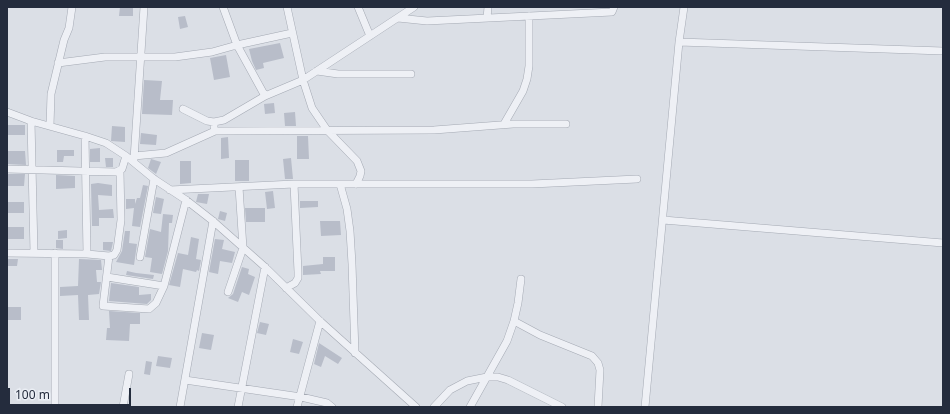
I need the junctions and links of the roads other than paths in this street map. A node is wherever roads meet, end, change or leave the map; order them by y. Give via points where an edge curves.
1 (72, 7) edge
2 (144, 7) edge
3 (223, 7) edge
4 (287, 7) edge
5 (358, 7) edge
6 (414, 7) edge
7 (488, 7) edge
8 (561, 7) edge
9 (614, 7) edge
10 (684, 7) edge
11 (567, 15) junction
12 (529, 16) junction
13 (398, 18) junction
14 (487, 18) junction
15 (292, 33) junction
16 (370, 36) junction
17 (679, 42) junction
18 (237, 45) junction
19 (943, 51) edge
20 (141, 57) junction
21 (58, 63) junction
22 (317, 71) junction
23 (411, 74) dead end
24 (303, 80) junction
25 (265, 96) junction
26 (183, 109) dead end
27 (7, 112) edge
28 (31, 121) junction
29 (214, 122) junction
30 (504, 124) junction
31 (566, 124) dead end
32 (50, 126) junction
33 (327, 130) junction
34 (215, 131) junction
35 (85, 136) junction
36 (126, 156) junction
37 (134, 156) junction
38 (134, 163) junction
39 (7, 169) edge
40 (32, 170) junction
41 (86, 170) junction
42 (120, 171) junction
43 (154, 179) junction
44 (637, 179) dead end
45 (294, 184) junction
46 (340, 184) junction
47 (356, 184) junction
48 (239, 187) junction
49 (170, 190) junction
50 (186, 200) junction
51 (663, 220) junction
52 (213, 221) junction
53 (943, 243) edge
54 (243, 248) junction
55 (7, 253) edge
56 (34, 253) junction
57 (55, 253) junction
58 (87, 254) junction
59 (109, 256) junction
60 (140, 257) dead end
61 (265, 267) junction
62 (107, 277) junction
63 (521, 279) dead end
64 (164, 286) junction
65 (286, 288) junction
66 (228, 292) dead end
67 (320, 321) junction
68 (514, 321) junction
69 (354, 353) junction
70 (129, 374) dead end
71 (487, 378) junction
72 (185, 380) junction
73 (242, 388) junction
74 (301, 397) junction
75 (55, 407) edge
76 (123, 407) edge
77 (180, 407) edge
78 (238, 407) edge
79 (297, 407) edge
80 (332, 407) edge
81 (416, 407) edge
82 (434, 407) edge
83 (470, 407) edge
84 (562, 407) edge
85 (598, 407) edge
86 (645, 407) edge

1 - 21 street via 69,28
2 - 20 street
3 - 18 street
4 - 15 street
5 - 16 street
6 - 13 street
7 - 14 street
8 - 11 street
9 - 11 street via 612,12
10 - 17 street
11 - 12 street
12 - 14 street
12 - 30 street via 527,79
13 - 14 street via 427,21
13 - 16 street
15 - 18 street
15 - 24 street
16 - 22 street
17 - 19 street
17 - 51 street
18 - 20 street via 212,52 175,57
18 - 25 street
20 - 21 street via 105,57
20 - 37 street
21 - 32 street via 51,94
22 - 23 street via 338,74
22 - 24 street
24 - 25 street
24 - 33 street via 312,108
25 - 29 street via 224,120
26 - 29 street
27 - 28 street
28 - 32 street
28 - 40 street
29 - 34 street
30 - 31 street
30 - 33 street via 434,130
32 - 35 street
33 - 34 street
33 - 47 street via 357,161 361,171
34 - 37 street via 166,153
35 - 36 street via 106,143
35 - 41 street
36 - 38 street
36 - 42 street
37 - 38 street
38 - 43 street
39 - 40 street
40 - 41 street
40 - 56 street
41 - 42 street
41 - 58 street
42 - 59 street via 121,220 117,250 114,255
43 - 49 street
43 - 60 street
44 - 47 street via 532,184
45 - 46 street
45 - 48 street
45 - 65 street via 298,278
46 - 47 street
46 - 69 street via 350,230
48 - 49 street
48 - 54 street
49 - 50 street
50 - 52 street
50 - 64 street
51 - 53 street
51 - 86 street
52 - 54 street
52 - 72 street
54 - 61 street
54 - 66 street
55 - 56 street
56 - 57 street
57 - 58 street
57 - 75 street
58 - 59 street
59 - 62 street
61 - 65 street
61 - 73 street
62 - 64 street
62 - 64 street via 103,306 149,309 156,303
63 - 68 street
65 - 67 street
67 - 69 street
67 - 74 street
68 - 71 street via 507,341
68 - 85 street via 540,335 592,356 598,362
69 - 81 street
70 - 76 street
71 - 82 street via 467,381 450,390
71 - 83 street
71 - 84 street via 498,377 508,380
72 - 73 street
72 - 77 street
73 - 74 street
73 - 78 street
74 - 79 street
74 - 80 street via 327,403

